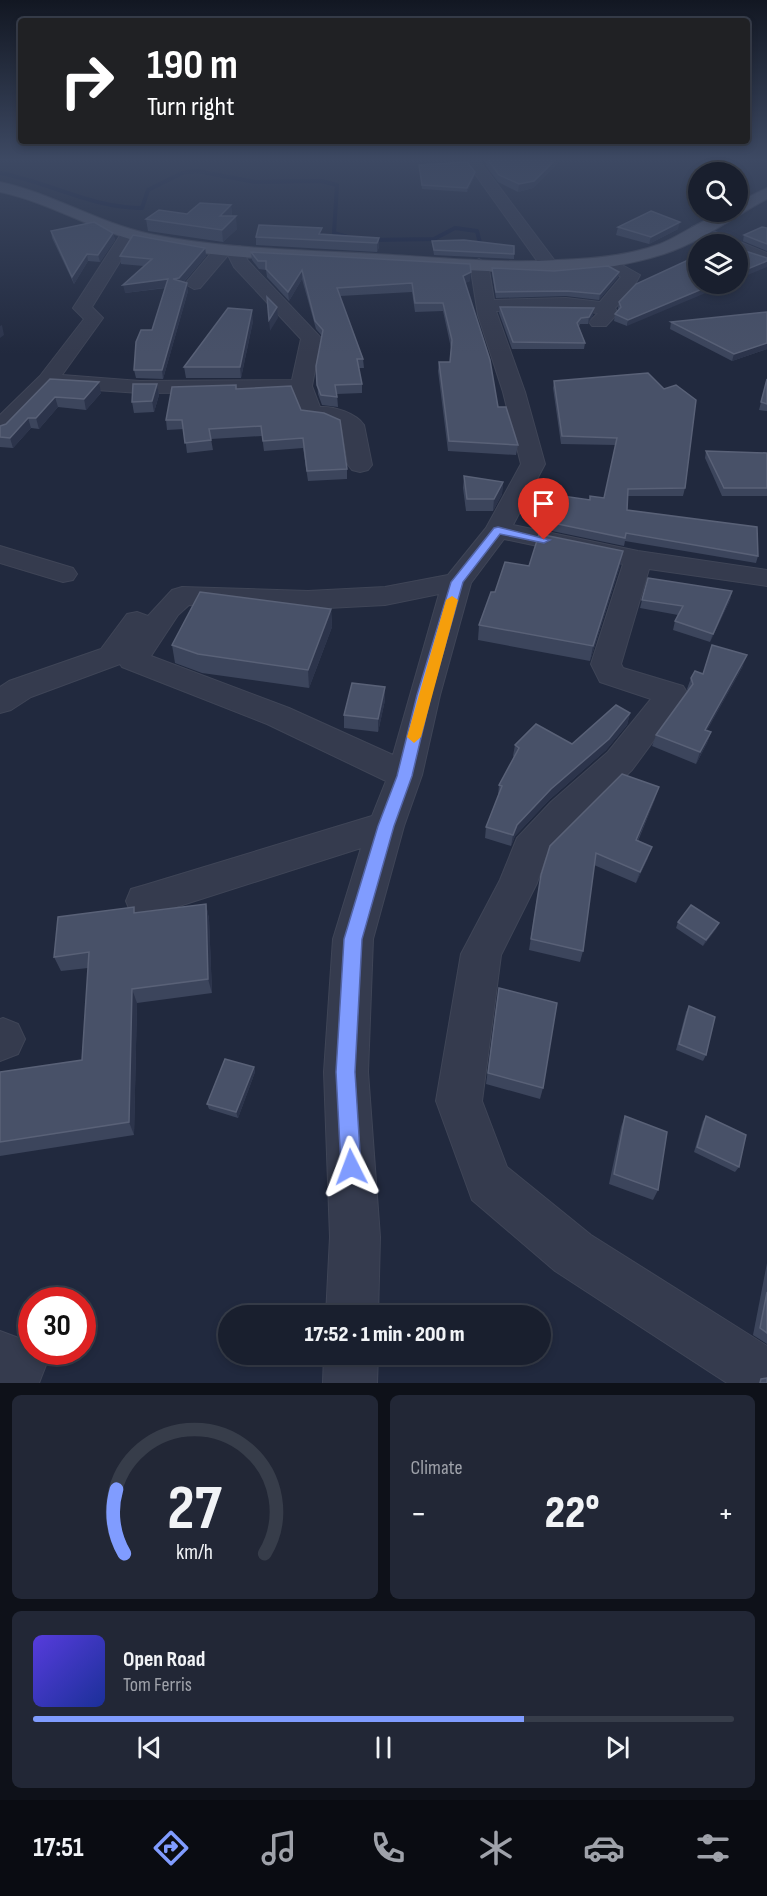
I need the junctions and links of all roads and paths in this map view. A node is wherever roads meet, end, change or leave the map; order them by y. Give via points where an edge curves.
1 (106, 225) edge
2 (517, 225) edge
3 (708, 225) edge
4 (698, 230) junction
5 (129, 234) junction
6 (708, 234) edge
7 (674, 243) junction
8 (688, 249) edge
9 (229, 250) junction
10 (748, 251) edge
11 (767, 259) edge
12 (608, 262) junction
13 (479, 264) junction
14 (549, 264) junction
15 (194, 284) dead end
16 (485, 306) junction
17 (605, 308) junction
18 (593, 326) dead end
19 (47, 380) junction
20 (301, 386) junction
21 (0, 428) edge
22 (360, 465) dead end
23 (498, 530) junction
24 (0, 554) edge
25 (638, 560) junction
26 (63, 574) dead end
27 (767, 578) edge
28 (457, 582) junction
29 (152, 601) dead end
30 (0, 702) edge
31 (405, 776) junction
32 (386, 826) junction
33 (145, 902) dead end
34 (352, 1305) edge
35 (351, 1365) edge
36 (767, 1377) edge
37 (350, 1383) edge

1 - 5 main road
2 - 14 street
3 - 4 main road
4 - 6 street
4 - 7 main road
5 - 9 main road
5 - 19 street via 82,308 94,318
7 - 8 street
7 - 12 main road
9 - 13 main road
9 - 15 street
9 - 20 street via 311,338
10 - 11 street
12 - 14 main road
12 - 17 street via 631,275
13 - 14 main road
13 - 16 street
16 - 17 street via 566,304
16 - 23 street via 533,464
17 - 18 street via 609,313
19 - 20 street via 140,387
19 - 21 street
20 - 22 street via 312,414 329,413 353,425
23 - 25 street
23 - 28 street
24 - 26 street
25 - 27 street
25 - 36 street via 606,664 611,675 672,694 620,761 530,849 518,884 481,954 459,1101 489,1183 573,1253
28 - 31 street
28 - 31 street via 385,596 308,600 182,596 168,609 133,660 278,716
29 - 30 street via 112,656 20,690
31 - 32 street
32 - 33 street
32 - 34 street via 353,939 346,1072 355,1237
35 - 37 street

